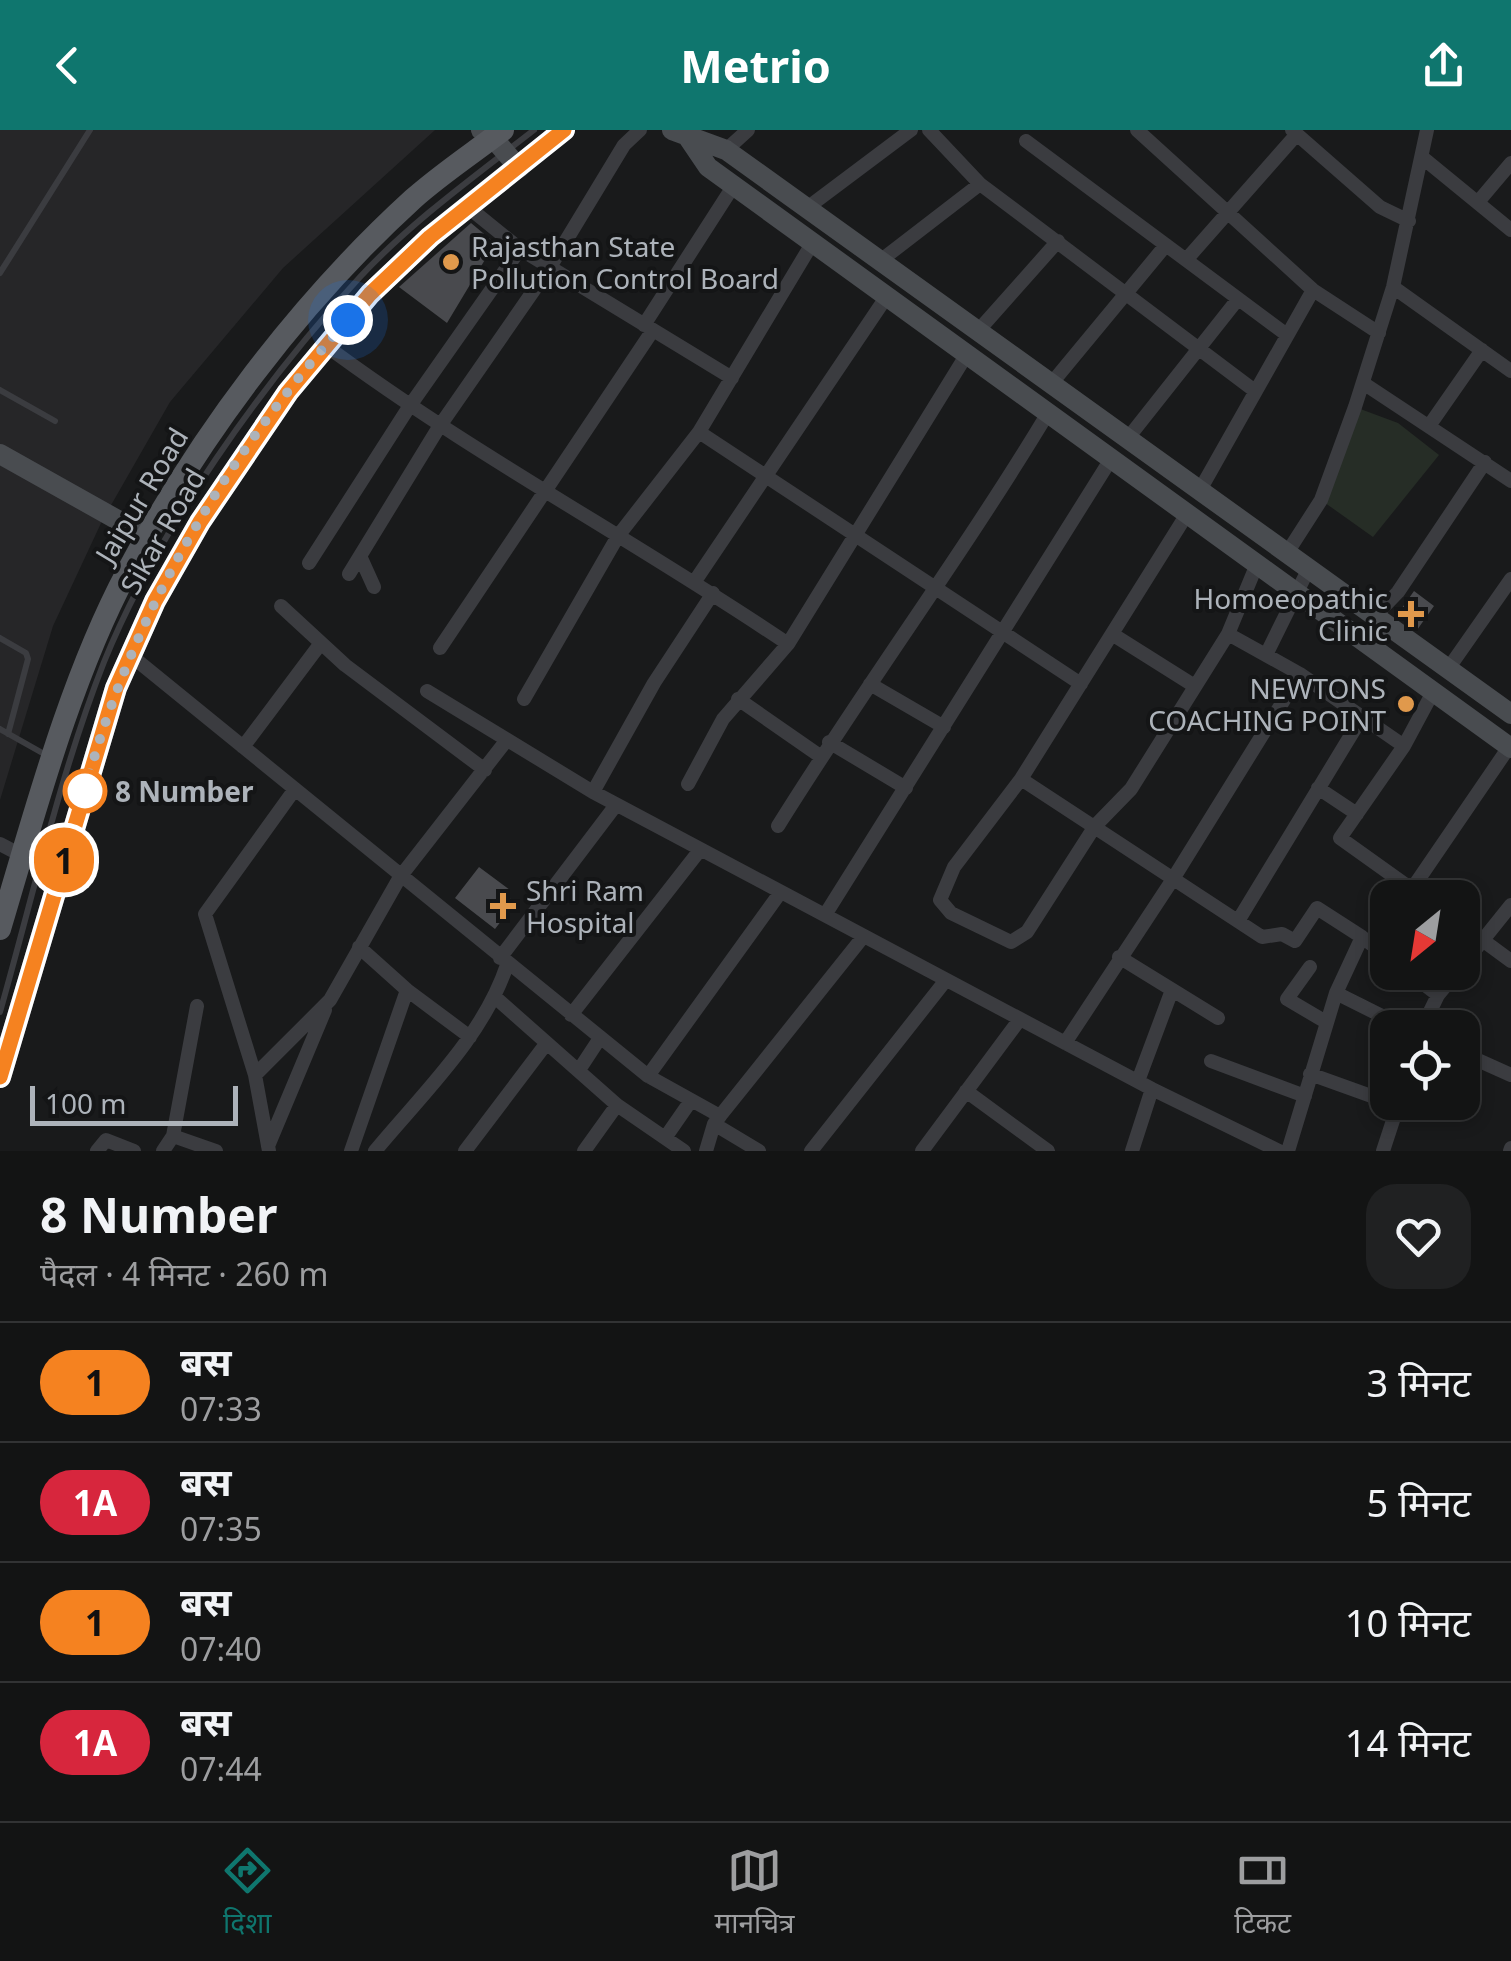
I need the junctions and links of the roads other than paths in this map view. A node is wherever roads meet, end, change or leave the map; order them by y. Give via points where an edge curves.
1 (90, 130) edge
2 (534, 130) edge
3 (564, 130) edge
4 (640, 130) edge
5 (748, 130) edge
6 (911, 130) edge
7 (929, 130) edge
8 (1137, 130) edge
9 (1427, 130) edge
10 (1294, 132) edge
11 (679, 133) edge
12 (1026, 141) dead end
13 (500, 144) edge
14 (726, 150) junction
15 (1423, 158) junction
16 (1511, 163) edge
17 (980, 184) junction
18 (734, 185) junction
19 (1478, 202) junction
20 (468, 207) junction
21 (1228, 212) junction
22 (816, 214) junction
23 (1409, 221) junction
24 (1511, 230) edge
25 (811, 241) junction
26 (1058, 241) junction
27 (1166, 245) junction
28 (520, 248) junction
29 (1186, 260) junction
30 (880, 261) junction
31 (550, 267) junction
32 (0, 273) edge
33 (1394, 287) junction
34 (1314, 290) junction
35 (1128, 294) junction
36 (887, 296) junction
37 (1238, 298) junction
38 (649, 328) junction
39 (978, 331) junction
40 (1379, 334) junction
41 (1287, 335) junction
42 (325, 345) junction
43 (1199, 348) junction
44 (1482, 350) junction
45 (965, 352) junction
46 (1511, 371) edge
47 (732, 378) junction
48 (1363, 383) junction
49 (1052, 384) junction
50 (0, 390) edge
51 (1254, 391) junction
52 (409, 407) junction
53 (1048, 413) junction
54 (54, 421) dead end
55 (1429, 426) junction
56 (440, 427) junction
57 (699, 432) junction
58 (1128, 438) junction
59 (0, 454) edge
60 (1111, 459) junction
61 (1485, 462) junction
62 (766, 476) junction
63 (1511, 481) edge
64 (1200, 490) junction
65 (546, 492) junction
66 (1187, 514) junction
67 (148, 536) junction
68 (618, 536) junction
69 (858, 536) junction
70 (1287, 553) junction
71 (360, 556) junction
72 (310, 563) dead end
73 (1256, 564) junction
74 (1309, 568) junction
75 (349, 574) dead end
76 (1511, 580) edge
77 (695, 582) junction
78 (374, 587) dead end
79 (938, 590) junction
80 (1295, 592) junction
81 (713, 593) junction
82 (280, 606) dead end
83 (1375, 616) junction
84 (1004, 631) junction
85 (1112, 634) junction
86 (1228, 634) junction
87 (0, 638) edge
88 (321, 643) junction
89 (788, 644) junction
90 (440, 648) dead end
91 (128, 654) junction
92 (1266, 655) junction
93 (1448, 669) junction
94 (1300, 674) junction
95 (870, 684) junction
96 (1080, 684) junction
97 (1193, 686) junction
98 (427, 692) dead end
99 (1433, 692) junction
100 (524, 699) dead end
101 (738, 699) junction
102 (1511, 714) edge
103 (1362, 717) junction
104 (944, 727) junction
105 (4, 732) edge
106 (506, 741) junction
107 (829, 742) junction
108 (1404, 746) junction
109 (243, 747) junction
110 (1510, 748) edge
111 (820, 756) junction
112 (51, 758) junction
113 (485, 770) junction
114 (1020, 779) junction
115 (688, 784) dead end
116 (906, 788) junction
117 (1318, 788) junction
118 (295, 789) junction
119 (593, 792) junction
120 (616, 805) junction
121 (1357, 814) junction
122 (778, 826) dead end
123 (1095, 826) junction
124 (0, 844) edge
125 (700, 850) junction
126 (42, 864) junction
127 (400, 877) junction
128 (1174, 879) junction
129 (1400, 880) edge
130 (1426, 880) edge
131 (780, 892) junction
132 (1511, 905) edge
133 (825, 915) junction
134 (1238, 921) junction
135 (0, 929) edge
136 (863, 937) junction
137 (1362, 938) junction
138 (1480, 938) edge
139 (1484, 941) junction
140 (1370, 943) edge
141 (1480, 946) edge
142 (360, 947) junction
143 (1119, 957) junction
144 (503, 961) junction
145 (1511, 961) edge
146 (1310, 968) dead end
147 (946, 980) junction
148 (407, 990) junction
149 (1172, 990) junction
150 (1431, 990) edge
151 (1442, 990) edge
152 (1336, 993) junction
153 (1438, 995) junction
154 (496, 998) junction
155 (330, 1000) junction
156 (197, 1006) dead end
157 (1370, 1010) edge
158 (1431, 1010) edge
159 (0, 1012) edge
160 (571, 1015) junction
161 (1218, 1018) dead end
162 (1020, 1020) junction
163 (1326, 1022) junction
164 (470, 1037) junction
165 (600, 1038) junction
166 (1065, 1042) junction
167 (546, 1044) junction
168 (1211, 1061) dead end
169 (1480, 1061) edge
170 (579, 1070) junction
171 (1310, 1074) junction
172 (255, 1075) junction
173 (1511, 1075) edge
174 (648, 1076) junction
175 (0, 1077) edge
176 (1145, 1085) junction
177 (966, 1091) junction
178 (1370, 1095) edge
179 (1304, 1096) junction
180 (690, 1102) junction
181 (617, 1105) junction
182 (717, 1120) junction
183 (1389, 1120) edge
184 (173, 1136) junction
185 (665, 1138) junction
186 (1027, 1145) edge
187 (268, 1148) edge
188 (98, 1151) edge
189 (134, 1151) edge
190 (163, 1151) edge
191 (216, 1151) edge
192 (351, 1151) edge
193 (374, 1151) edge
194 (466, 1151) edge
195 (584, 1151) edge
196 (684, 1151) edge
197 (706, 1151) edge
198 (759, 1151) edge
199 (811, 1151) edge
200 (922, 1151) edge
201 (1048, 1151) edge
202 (1132, 1151) edge
203 (1279, 1151) edge
204 (1288, 1151) edge
205 (1383, 1151) edge

1 - 32 lane
2 - 13 lane
3 - 13 main road, Sikar Road
4 - 31 street via 624,145
5 - 14 street
6 - 22 street
7 - 17 street
8 - 21 street
9 - 15 street
10 - 21 street
10 - 23 street via 1380,206
11 - 14 street
11 - 18 street
12 - 27 street
13 - 20 main road, Sikar Road
13 - 67 main road, Jaipur Road via 410,202 316,302 238,399
13 - 126 lane via 361,276 242,422 110,649
14 - 22 street
15 - 19 street
15 - 23 street
16 - 19 street
17 - 26 street
17 - 30 street
18 - 25 street
18 - 38 street
19 - 24 street
20 - 28 street
20 - 42 main road, Sikar Road via 370,294
21 - 29 street
21 - 34 street
22 - 25 street
22 - 30 street
23 - 33 street
25 - 36 street
25 - 47 street
26 - 35 street
26 - 39 street
27 - 29 street
27 - 35 street
28 - 31 street
28 - 52 street
29 - 37 street
30 - 39 street
31 - 38 street
31 - 56 street
33 - 40 street
33 - 44 street
34 - 40 street
34 - 41 street
35 - 43 street
35 - 49 street
36 - 45 street
36 - 62 street
37 - 41 street
37 - 43 street
38 - 47 street
38 - 65 street
39 - 45 street
39 - 49 street
40 - 48 street
41 - 51 street
42 - 52 street
42 - 91 main road, Sikar Road via 245,450
43 - 51 street
43 - 58 street
44 - 46 street
44 - 55 street
45 - 53 street
45 - 69 street
47 - 57 street
48 - 55 street
48 - 70 street via 1321,500
49 - 58 street
50 - 54 lane
51 - 64 street
52 - 56 street
52 - 72 street
53 - 60 street
53 - 79 street
55 - 61 street
56 - 65 street
56 - 71 street
57 - 62 street
57 - 68 street
58 - 60 street
58 - 64 street
59 - 67 street
60 - 66 street
60 - 84 street
61 - 63 street
61 - 83 street
62 - 69 street
62 - 77 street
64 - 70 street
65 - 68 street
65 - 90 street
66 - 73 street
66 - 85 street
67 - 112 main road, Jaipur Road via 100,630
68 - 77 street
68 - 100 street
69 - 79 street
69 - 89 street
70 - 74 street
71 - 75 street
71 - 78 street
73 - 80 street
73 - 86 street
74 - 80 street
74 - 83 street
76 - 93 street
77 - 81 street
79 - 84 street
79 - 95 street
80 - 92 street
80 - 99 street
81 - 89 street
81 - 119 street
82 - 88 street
83 - 93 street
84 - 96 street
84 - 104 street
85 - 96 street
85 - 97 street
86 - 92 street
86 - 97 street
87 - 105 lane via 28,659
88 - 109 street
88 - 113 street
89 - 101 street
91 - 109 street
91 - 126 main road, Sikar Road
92 - 94 street
93 - 102 street
94 - 103 street
94 - 128 street
95 - 104 street
95 - 107 street
96 - 114 street
97 - 123 street via 1131,789
98 - 106 street
99 - 108 street
99 - 110 street
101 - 111 street
101 - 115 street
103 - 108 street
103 - 117 street
104 - 116 street
105 - 112 lane
106 - 113 street
106 - 119 street
107 - 111 street
107 - 116 street
108 - 121 street
109 - 118 street
110 - 130 street
111 - 122 street
112 - 126 main road, Jaipur Road
113 - 127 street
114 - 123 street
114 - 123 street via 940,892 951,914 1011,942 1020,940
116 - 133 street
117 - 121 street
117 - 134 street
118 - 127 street
118 - 172 street via 205,914
119 - 120 street
120 - 125 street
120 - 144 street
121 - 129 street via 1340,838
123 - 128 street
124 - 126 street
125 - 131 street
125 - 160 street
126 - 135 main road, Jaipur Road
126 - 159 lane
126 - 175 main road, Sikar Road
127 - 142 street
127 - 144 street
128 - 134 street
128 - 143 street
131 - 133 street
131 - 174 street
132 - 139 street
133 - 136 street
134 - 137 street via 1262,937 1282,934 1295,941 1317,908
136 - 147 street
136 - 182 street
137 - 140 street
137 - 152 street
138 - 139 street
139 - 141 street
139 - 145 street
142 - 148 street
142 - 155 street
143 - 149 street
143 - 166 street
144 - 154 street
144 - 160 street
146 - 163 street via 1288,999
147 - 162 street
147 - 199 street
148 - 164 street
148 - 192 street
149 - 161 street
149 - 176 street
150 - 153 street
151 - 153 street
152 - 157 street
152 - 163 street
153 - 158 street
154 - 164 street
154 - 167 street
155 - 172 street
155 - 187 street
156 - 184 street
160 - 165 street
162 - 166 street
162 - 177 street
163 - 171 street
164 - 193 street
165 - 170 street
165 - 174 street
166 - 176 street
167 - 170 street
167 - 194 street
168 - 179 street
169 - 173 street
170 - 181 street
171 - 178 street
171 - 179 street
172 - 187 street
174 - 180 street
176 - 202 street
176 - 203 street
177 - 186 street
177 - 200 street
179 - 204 street
180 - 182 street
180 - 185 street
181 - 185 street
181 - 195 street
182 - 197 street
182 - 198 street
183 - 205 street
184 - 190 street
184 - 191 street
185 - 196 street
186 - 201 street
188 - 189 street via 106,1140

